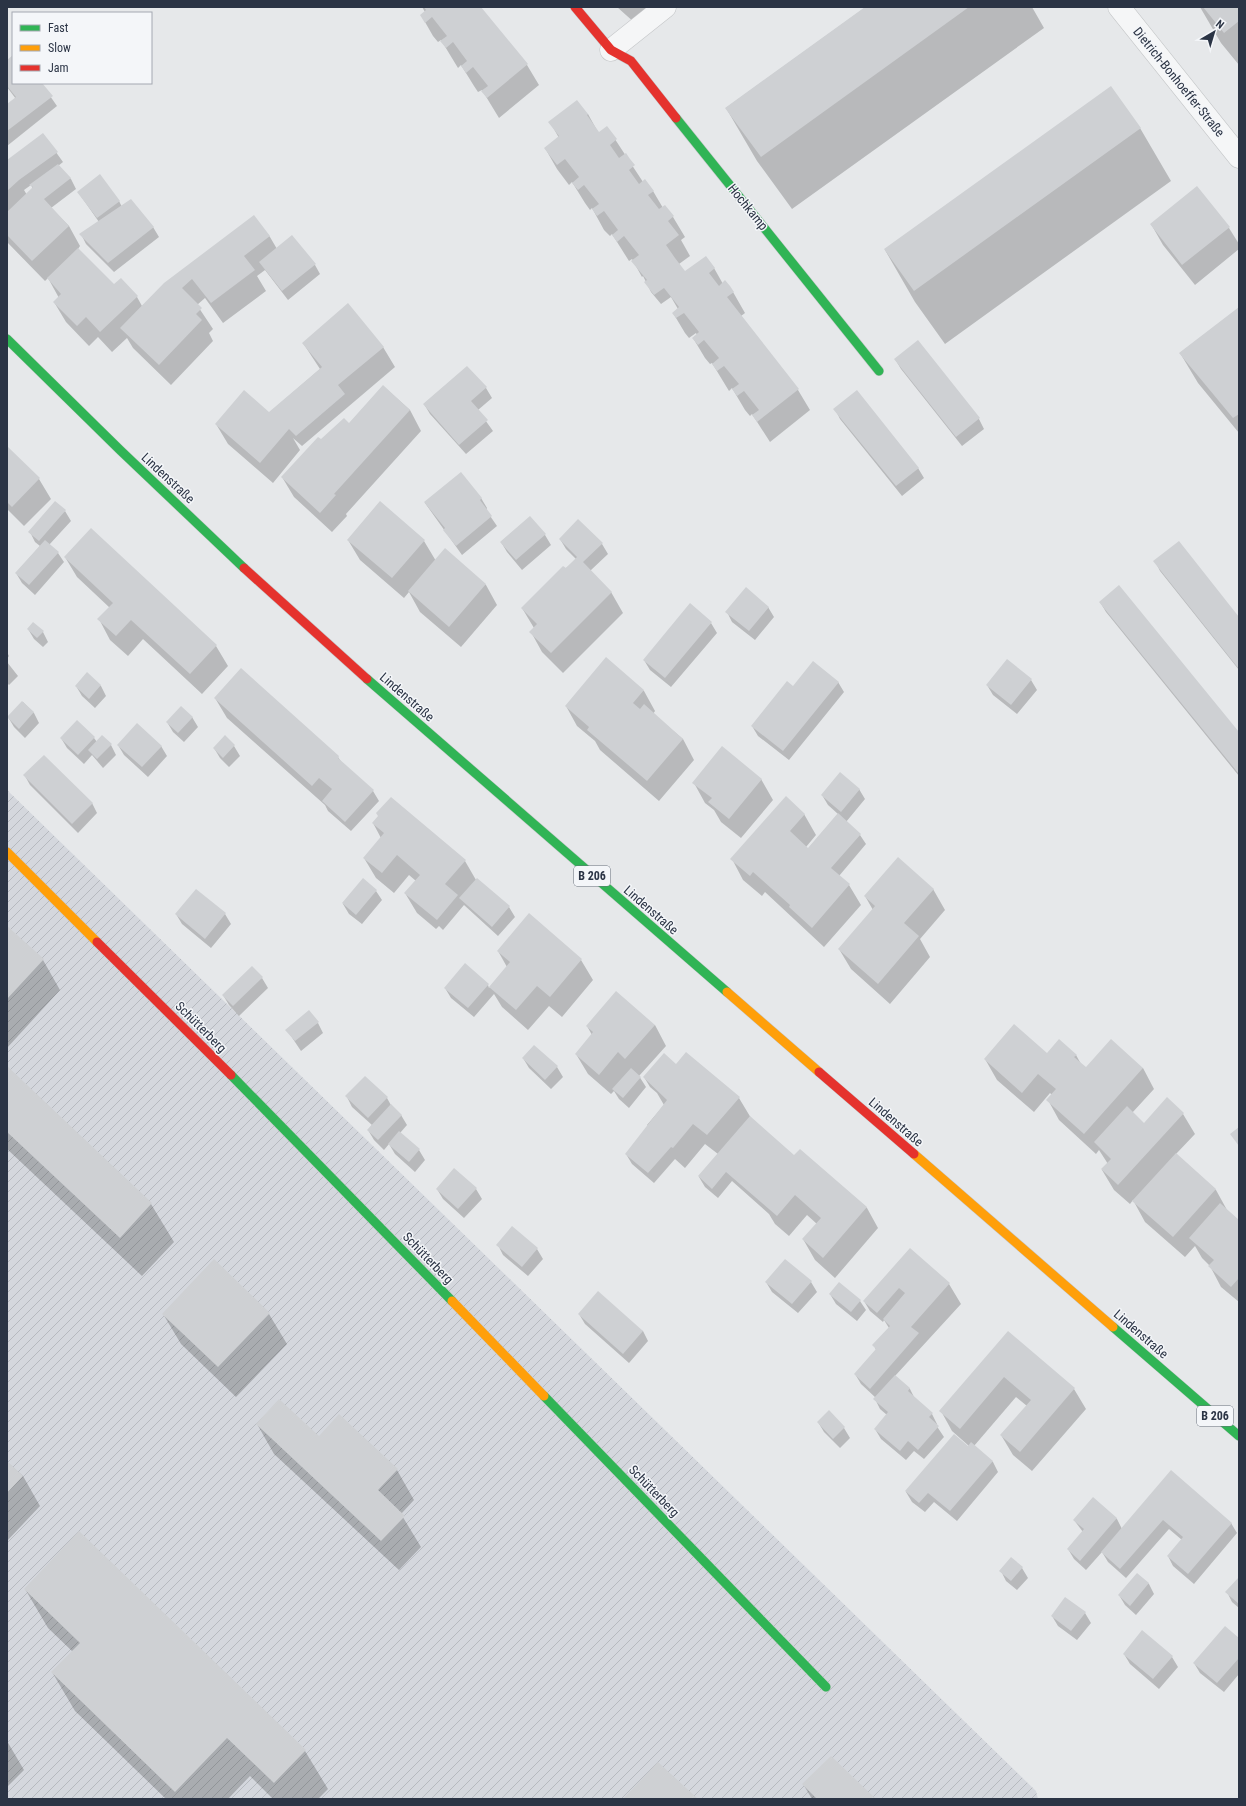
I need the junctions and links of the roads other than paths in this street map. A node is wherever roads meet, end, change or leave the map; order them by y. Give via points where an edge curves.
1 (575, 7) edge
2 (665, 7) edge
3 (1119, 7) edge
4 (611, 50) junction
5 (1239, 157) edge
6 (7, 339) edge
7 (879, 371) dead end
8 (7, 852) edge
9 (1239, 1436) edge
10 (826, 1687) dead end

1 - 4 street, Hochkamp
2 - 4 street
3 - 5 street, Dietrich-Bonhoeffer-Straße
4 - 7 street, Hochkamp via 631,61
6 - 9 street, Lindenstraße / B 206 via 261,584 391,701
8 - 10 street, Schütterberg via 299,1143

